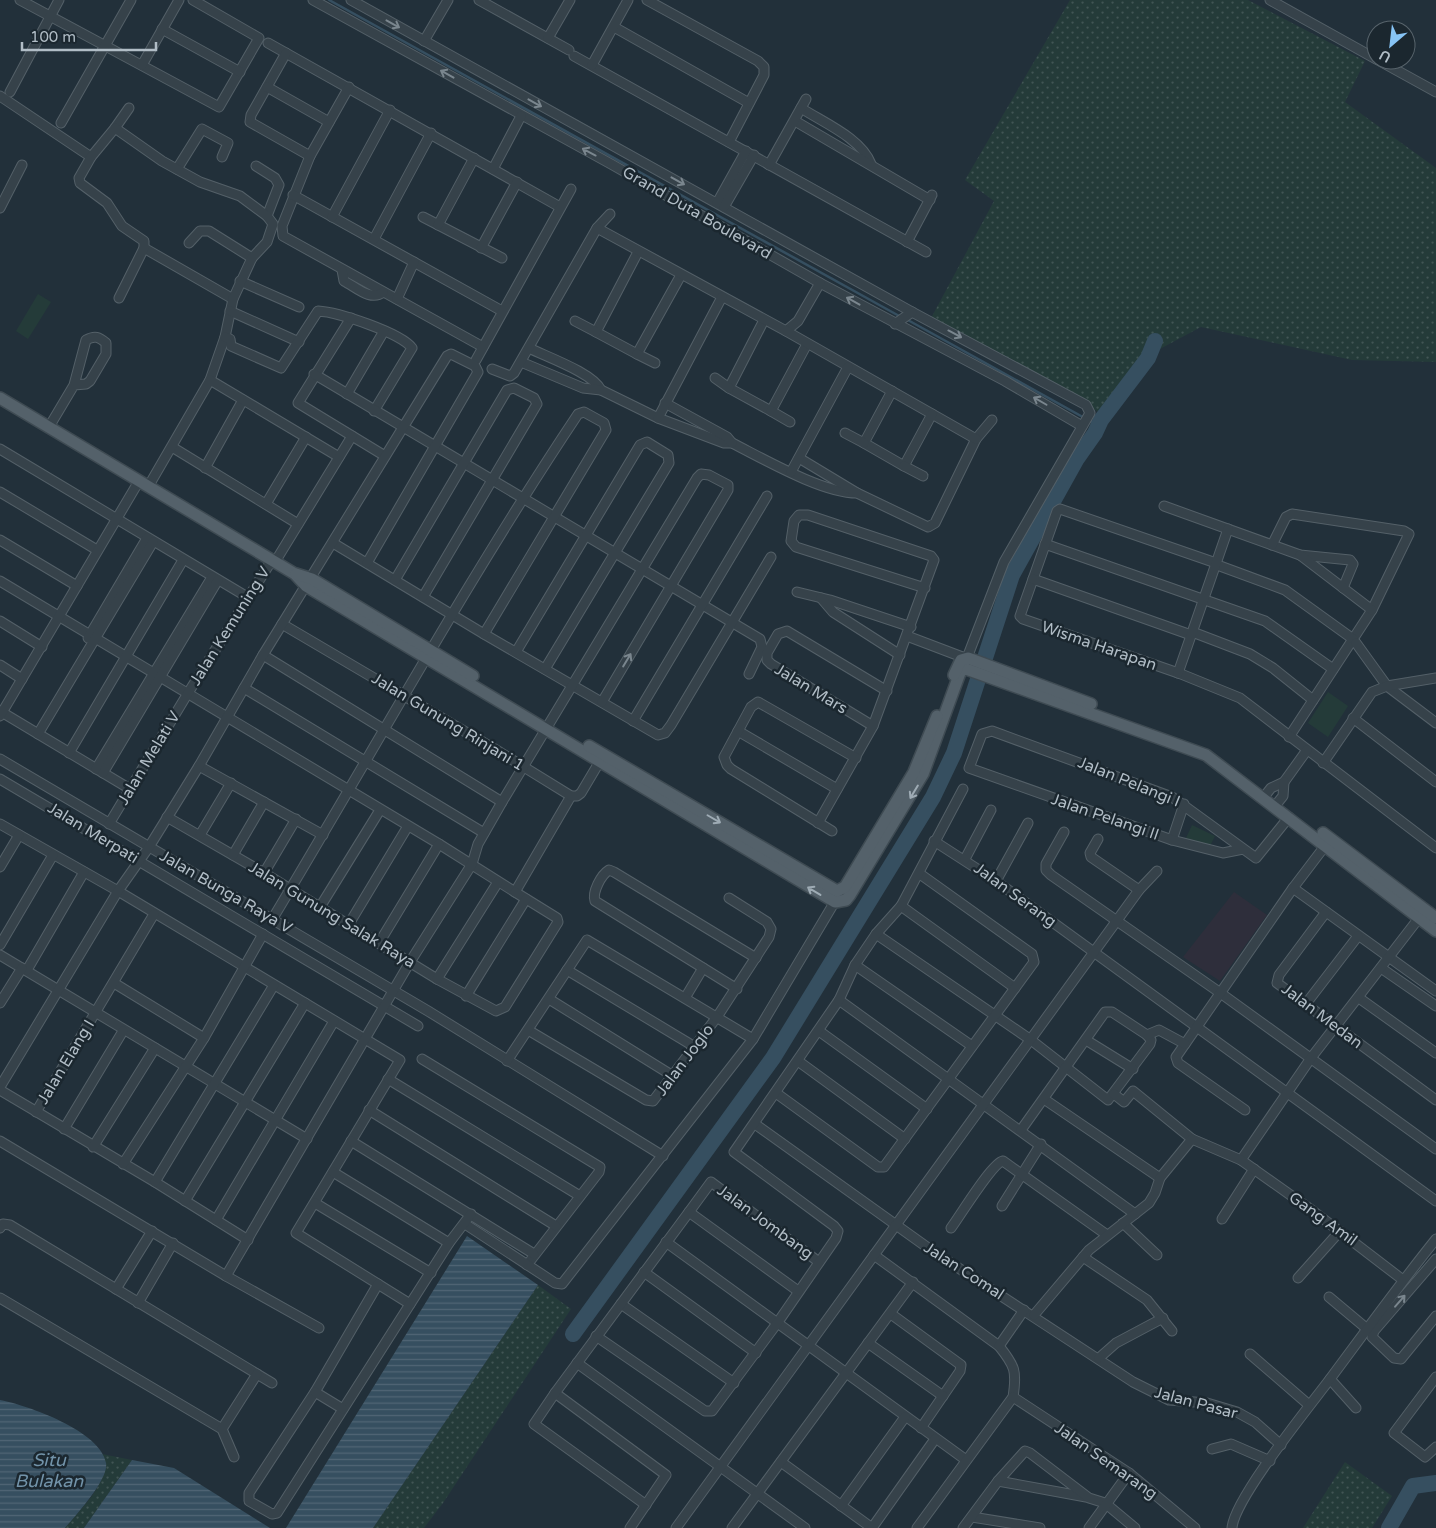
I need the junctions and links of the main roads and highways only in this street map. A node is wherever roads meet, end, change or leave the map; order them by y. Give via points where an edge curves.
1 (0, 398) edge
2 (966, 663) junction
3 (548, 726) junction
4 (1266, 795) junction
5 (1277, 803) junction
6 (1329, 842) junction
7 (1422, 914) junction
8 (1436, 918) edge
9 (1436, 931) edge

1 - 3 main road
3 -> 2 main road via 832,889 840,890 847,885 914,772 959,663
2 -> 3 main road via 918,786 850,895 846,900 835,902 600,761
2 - 4 main road via 998,679 1198,751
2 - 4 main road via 992,667 1208,748
4 - 5 main road
5 - 6 main road
5 - 6 main road via 1289,817
6 - 7 main road
7 - 8 main road
7 - 9 main road

